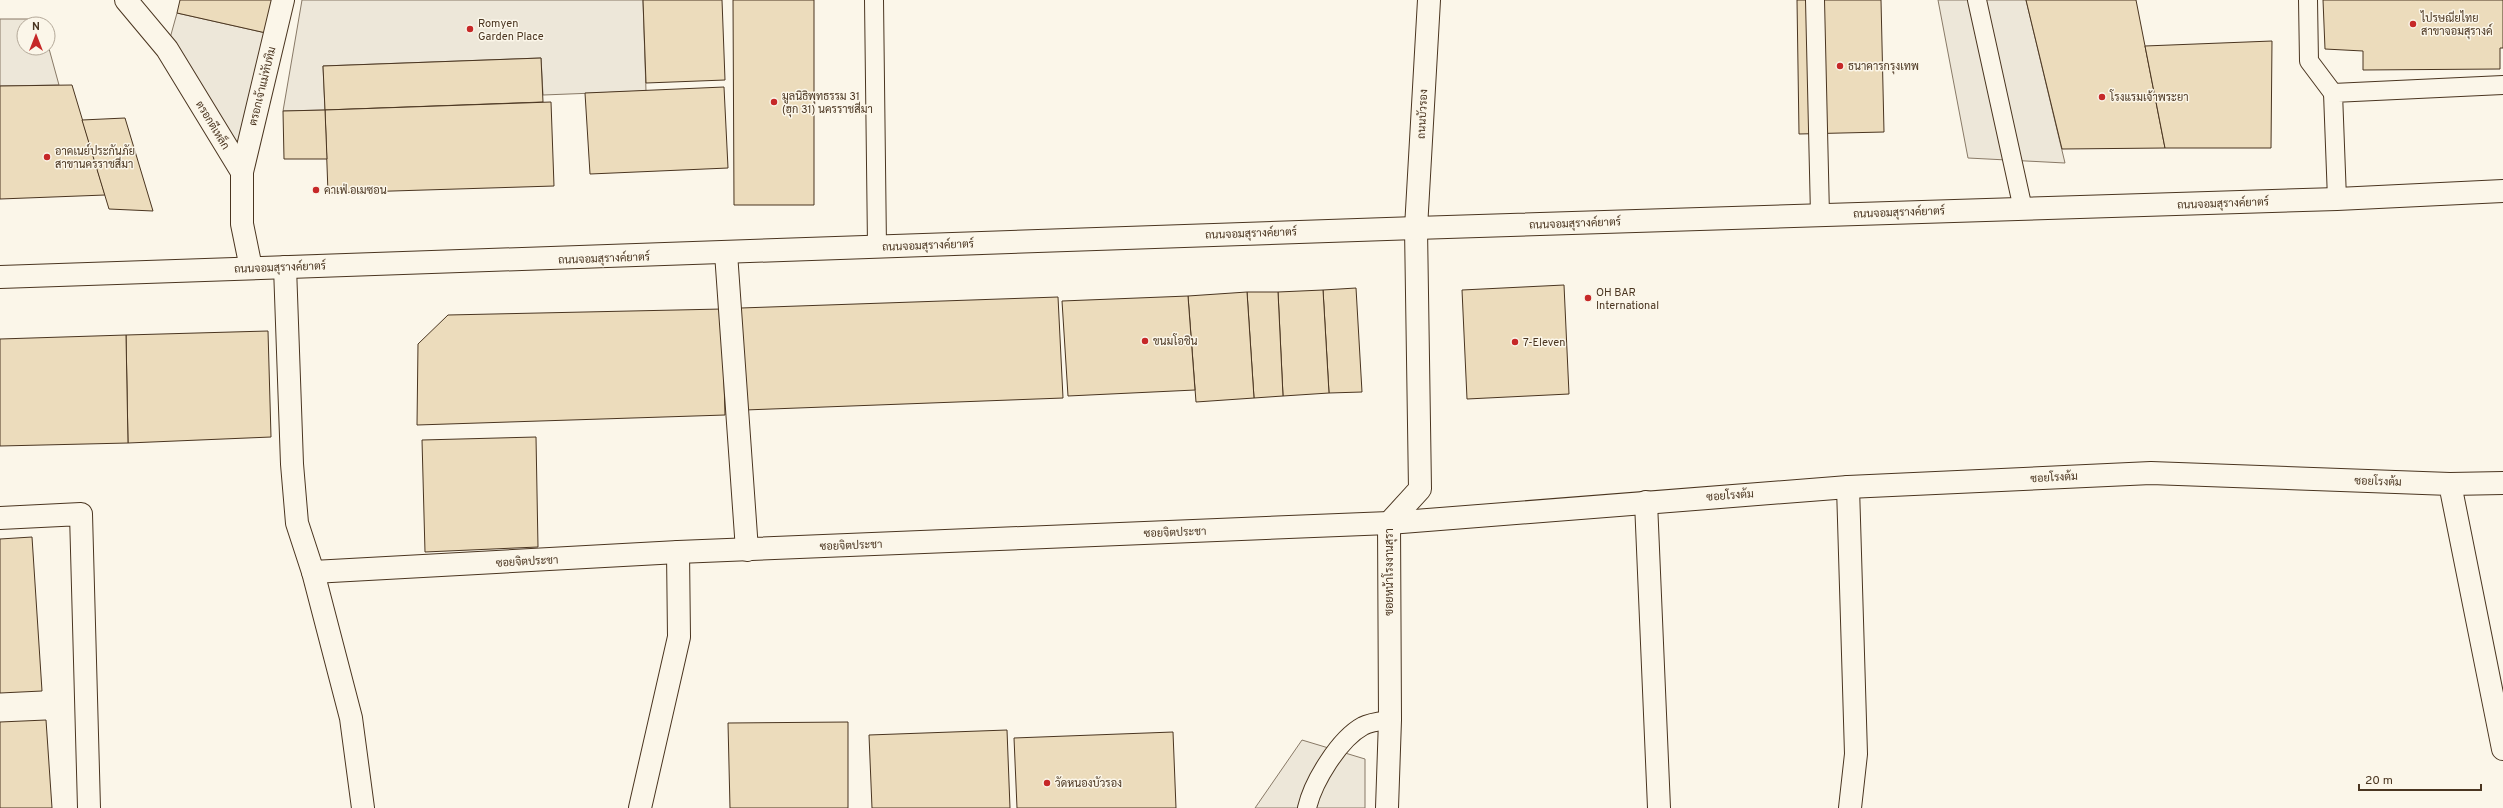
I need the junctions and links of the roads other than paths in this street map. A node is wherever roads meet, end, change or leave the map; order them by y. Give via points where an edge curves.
1 (126, 0) edge
2 (283, 0) edge
3 (874, 0) edge
4 (1429, 0) edge
5 (1815, 0) edge
6 (1977, 0) edge
7 (2308, 0) edge
8 (2503, 85) edge
9 (2333, 93) junction
10 (242, 172) junction
11 (2503, 191) edge
12 (2337, 199) junction
13 (2023, 209) junction
14 (1820, 215) junction
15 (1416, 228) junction
16 (877, 246) junction
17 (726, 253) junction
18 (285, 267) junction
19 (251, 268) junction
20 (0, 277) edge
21 (2503, 483) edge
22 (2450, 484) junction
23 (1848, 487) junction
24 (1646, 502) junction
25 (0, 518) edge
26 (1389, 522) junction
27 (747, 550) junction
28 (678, 552) junction
29 (313, 572) junction
30 (1390, 720) junction
31 (2503, 749) edge
32 (89, 808) edge
33 (363, 808) edge
34 (640, 808) edge
35 (1307, 808) edge
36 (1388, 808) edge
37 (1659, 808) edge
38 (1850, 808) edge

1 - 10 street, ตรอกตีเหล็ก via 167,49
2 - 10 street, ตรอกเจ้าแม่ทับทิม
3 - 16 lane
4 - 15 street, ถนนบัวรอง
5 - 14 lane
6 - 13 lane
7 - 9 lane via 2309,61
8 - 9 lane
9 - 12 lane
10 - 19 street via 242,224
11 - 12 street, ถนนจอมสุรางค์ยาตร์
12 - 13 street, ถนนจอมสุรางค์ยาตร์
13 - 14 street, ถนนจอมสุรางค์ยาตร์
14 - 15 street, ถนนจอมสุรางค์ยาตร์
15 - 16 street, ถนนจอมสุรางค์ยาตร์
15 - 26 street, ซอยหน้าโรงงานสุรา via 1420,489
16 - 17 street, ถนนจอมสุรางค์ยาตร์
17 - 18 street, ถนนจอมสุรางค์ยาตร์
17 - 27 street
18 - 19 street, ถนนจอมสุรางค์ยาตร์
18 - 29 street via 295,508
19 - 20 street, ถนนจอมสุรางค์ยาตร์
21 - 22 street, ซอยโรงต้ม
22 - 23 street, ซอยโรงต้ม via 2151,473
22 - 31 street
23 - 24 street, ซอยโรงต้ม
23 - 38 street via 1856,754
24 - 26 street, ซอยโรงต้ม
24 - 37 street
25 - 32 street via 81,514
26 - 27 street, ซอยจิตประชา
26 - 30 street, ซอยหน้าโรงงานสุรา
27 - 28 street, ซอยจิตประชา
28 - 29 street, ซอยจิตประชา
28 - 34 street via 679,637
29 - 33 street via 351,718
30 - 35 lane via 1363,726 1341,745 1312,789
30 - 36 street, ซอยหน้าโรงงานสุรา

